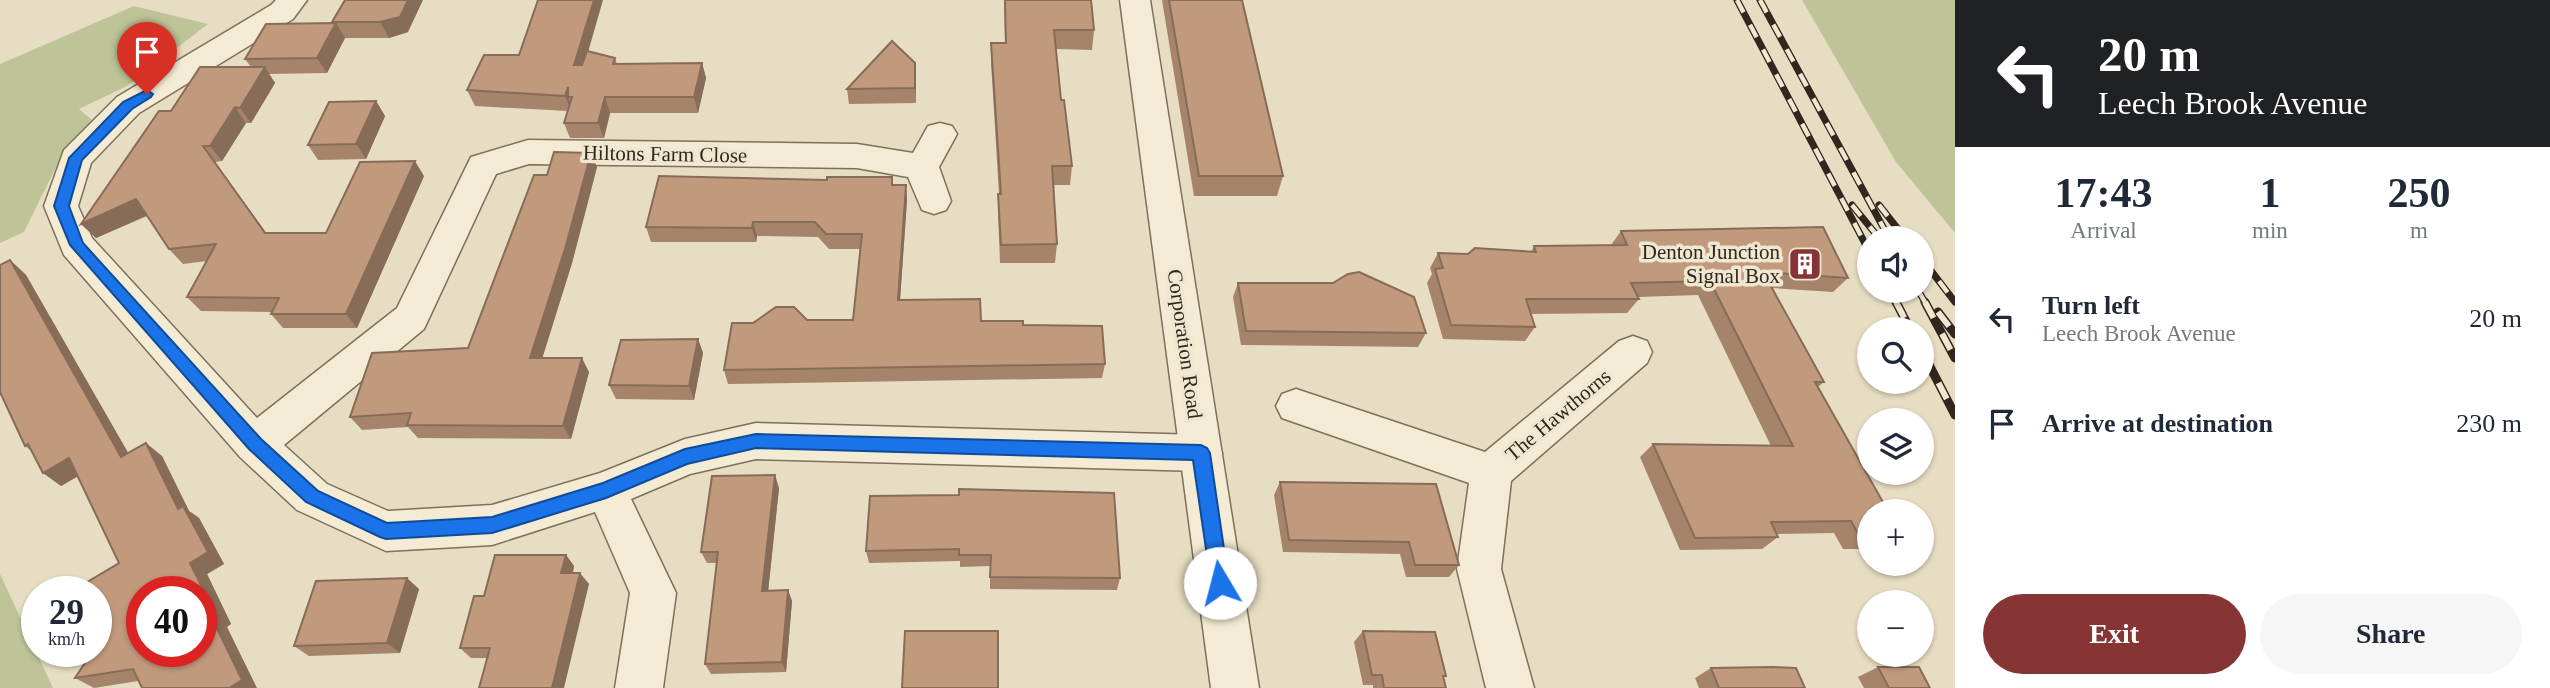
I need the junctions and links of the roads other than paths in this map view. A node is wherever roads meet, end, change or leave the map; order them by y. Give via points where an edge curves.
1 (292, 0) edge
2 (1135, 0) edge
3 (940, 134) dead end
4 (922, 167) junction
5 (934, 201) dead end
6 (1633, 352) dead end
7 (1296, 406) dead end
8 (255, 444) junction
9 (1201, 453) junction
10 (1491, 472) junction
11 (606, 490) junction
12 (639, 688) edge
13 (1236, 688) edge
14 (1510, 688) edge

1 - 8 street via 282,12 128,105 76,158 61,206 77,245
2 - 9 street, Corporation Road
3 - 4 street
4 - 5 street
4 - 8 street, Hiltons Farm Close via 857,156 542,152 483,166 411,318
6 - 10 street, The Hawthorns
7 - 10 street
8 - 11 street via 312,497 386,531 492,525
9 - 11 street via 756,441 685,457
9 - 13 street, Corporation Road
10 - 14 street, The Hawthorns via 1479,569
11 - 12 street via 653,593

